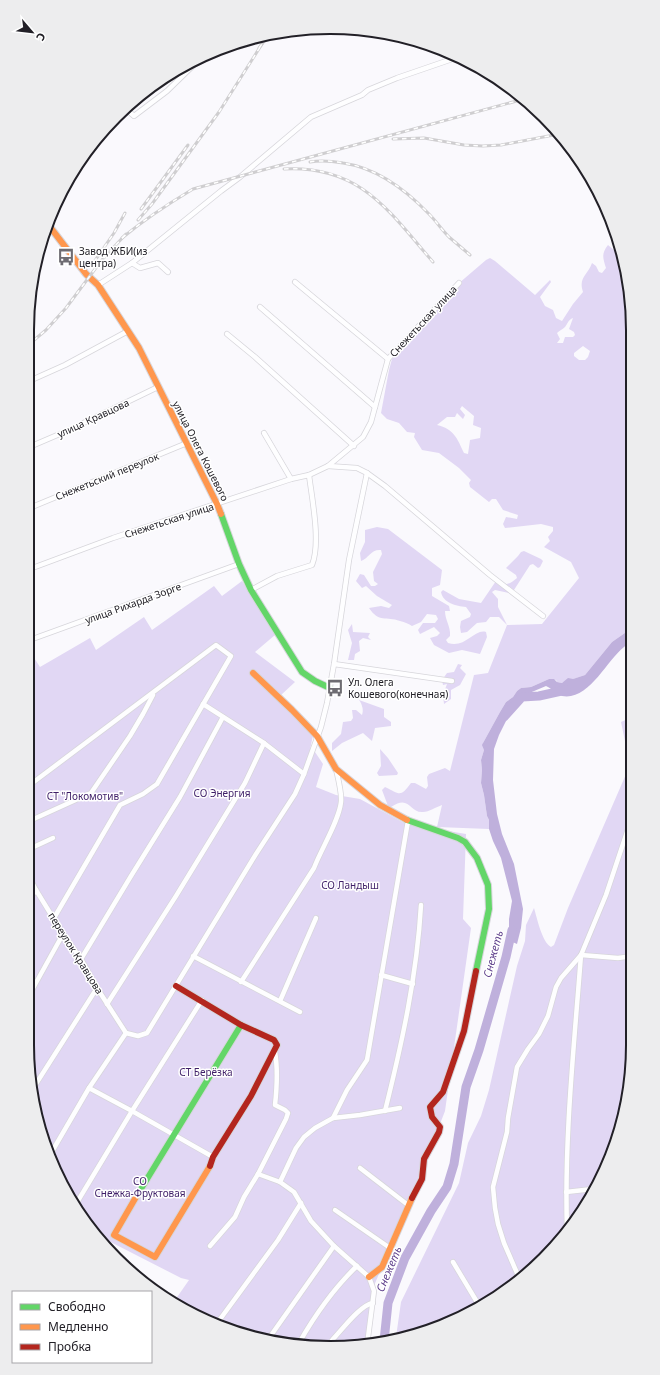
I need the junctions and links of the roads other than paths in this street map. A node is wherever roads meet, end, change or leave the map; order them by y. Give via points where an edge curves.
1 (450, 60) edge
2 (189, 70) edge
3 (130, 112) edge
4 (52, 230) edge
5 (132, 263) junction
6 (168, 272) dead end
7 (295, 282) dead end
8 (459, 283) dead end
9 (98, 285) junction
10 (260, 307) dead end
11 (128, 331) junction
12 (227, 334) dead end
13 (388, 359) junction
14 (34, 379) edge
15 (158, 387) junction
16 (375, 407) junction
17 (264, 433) dead end
18 (187, 443) junction
19 (34, 445) edge
20 (354, 446) junction
21 (328, 466) junction
22 (367, 472) junction
23 (309, 475) junction
24 (291, 479) junction
25 (217, 504) junction
26 (34, 506) edge
27 (239, 564) junction
28 (34, 567) edge
29 (251, 590) junction
30 (543, 616) dead end
31 (34, 638) edge
32 (334, 664) junction
33 (254, 673) dead end
34 (452, 681) dead end
35 (330, 688) junction
36 (154, 693) junction
37 (203, 704) junction
38 (223, 717) junction
39 (317, 736) junction
40 (264, 743) junction
41 (336, 769) junction
42 (304, 774) junction
43 (34, 782) edge
44 (34, 819) edge
45 (408, 821) junction
46 (626, 835) edge
47 (53, 838) dead end
48 (34, 847) edge
49 (34, 886) edge
50 (36, 890) junction
51 (34, 893) edge
52 (421, 906) dead end
53 (54, 918) junction
54 (316, 918) dead end
55 (63, 934) junction
56 (193, 956) junction
57 (582, 956) junction
58 (626, 957) edge
59 (81, 960) junction
60 (382, 975) junction
61 (241, 982) junction
62 (413, 984) junction
63 (34, 986) edge
64 (176, 986) junction
65 (97, 988) junction
66 (202, 1000) junction
67 (280, 1001) junction
68 (107, 1004) junction
69 (300, 1012) dead end
70 (241, 1025) junction
71 (126, 1033) junction
72 (275, 1052) junction
73 (37, 1083) edge
74 (89, 1088) junction
75 (400, 1108) dead end
76 (132, 1111) junction
77 (385, 1111) junction
78 (333, 1118) junction
79 (173, 1134) junction
80 (53, 1149) edge
81 (213, 1157) junction
82 (360, 1168) dead end
83 (258, 1174) junction
84 (280, 1182) junction
85 (588, 1190) edge
86 (566, 1192) junction
87 (78, 1200) edge
88 (301, 1203) junction
89 (408, 1205) junction
90 (335, 1210) dead end
91 (567, 1222) edge
92 (210, 1246) dead end
93 (334, 1246) junction
94 (390, 1248) junction
95 (453, 1262) dead end
96 (357, 1266) junction
97 (517, 1274) edge
98 (368, 1277) junction
99 (477, 1302) edge
100 (373, 1303) junction
101 (220, 1319) edge
102 (271, 1335) edge
103 (367, 1338) edge
104 (301, 1339) edge
105 (332, 1341) edge

1 - 5 street via 397,78 311,117
2 - 3 street via 134,116
4 - 9 street, улица Олега Кошевого via 86,274
5 - 6 street via 140,268 158,262
5 - 9 street
7 - 13 street
8 - 13 street, Снежетьская улица
9 - 11 street, улица Олега Кошевого
10 - 16 street
11 - 14 street
11 - 15 street, улица Олега Кошевого
12 - 20 street
13 - 16 street, Снежетьская улица
15 - 18 street, улица Олега Кошевого
15 - 19 street, улица Кравцова
16 - 20 street, Снежетьская улица via 363,437
17 - 24 street
18 - 25 street, улица Олега Кошевого
18 - 26 street, Снежетьский переулок
20 - 21 street, Снежетьская улица
21 - 22 street via 357,468
21 - 23 street, Снежетьская улица
22 - 30 street
22 - 32 street via 349,560
23 - 24 street, Снежетьская улица
23 - 29 street via 315,523 315,558 312,565 277,576
24 - 25 street, Снежетьская улица
25 - 27 street, улица Олега Кошевого
25 - 28 street, Снежетьская улица
27 - 29 street, улица Олега Кошевого
27 - 31 street, улица Рихарда Зорге
29 - 35 street, улица Олега Кошевого via 302,672
32 - 34 street
32 - 35 street
33 - 39 street
35 - 39 street
36 - 37 street via 216,645 231,656
36 - 43 street
36 - 44 street via 130,736 91,793
37 - 38 street
37 - 53 street via 157,784 120,805
38 - 40 street
38 - 59 street via 180,797
39 - 41 street
39 - 42 street
40 - 42 street
40 - 68 street via 245,782
41 - 45 street via 380,805
41 - 61 street via 341,802 314,868
42 - 56 street via 295,794
45 - 60 street
45 - 89 street via 465,842 478,858 488,885 489,909 464,1030 444,1092 430,1107 432,1117 440,1127 439,1132 424,1159 422,1179
46 - 57 street
47 - 48 street
49 - 50 street, переулок Кравцова
50 - 51 street
50 - 53 street, переулок Кравцова
52 - 62 street
53 - 55 street, переулок Кравцова
54 - 67 street
55 - 59 street, переулок Кравцова
55 - 63 street
56 - 61 street
56 - 64 street
57 - 58 street
57 - 86 street via 569,1103
57 - 97 street via 561,978 548,1016 517,1067 507,1132 493,1187 498,1224
59 - 65 street, переулок Кравцова
60 - 62 street
60 - 78 street via 367,1060 347,1090
61 - 67 street
62 - 77 street
64 - 66 street
64 - 71 street via 146,1033 138,1036
65 - 68 street, переулок Кравцова
65 - 73 street
66 - 70 street
66 - 76 street
67 - 69 street
68 - 71 street, переулок Кравцова
70 - 72 street via 274,1040 277,1045
70 - 79 street
71 - 74 street
72 - 81 street
72 - 83 street via 275,1105 288,1113
74 - 76 street
74 - 80 street
75 - 77 street
76 - 79 street
76 - 87 street
77 - 78 street
78 - 84 street via 304,1137
79 - 81 street
79 - 81 street via 114,1235 155,1257 210,1167
82 - 89 street
83 - 84 street
83 - 92 street via 234,1217
84 - 88 street via 294,1192
85 - 86 street
86 - 91 street
88 - 93 street via 311,1221
88 - 101 street via 278,1240
89 - 94 street
90 - 94 street
93 - 96 street
93 - 102 street
94 - 98 street via 382,1267
95 - 99 street
96 - 98 street
96 - 104 street via 336,1288
98 - 100 street via 374,1291
100 - 103 street
100 - 105 street via 358,1312

